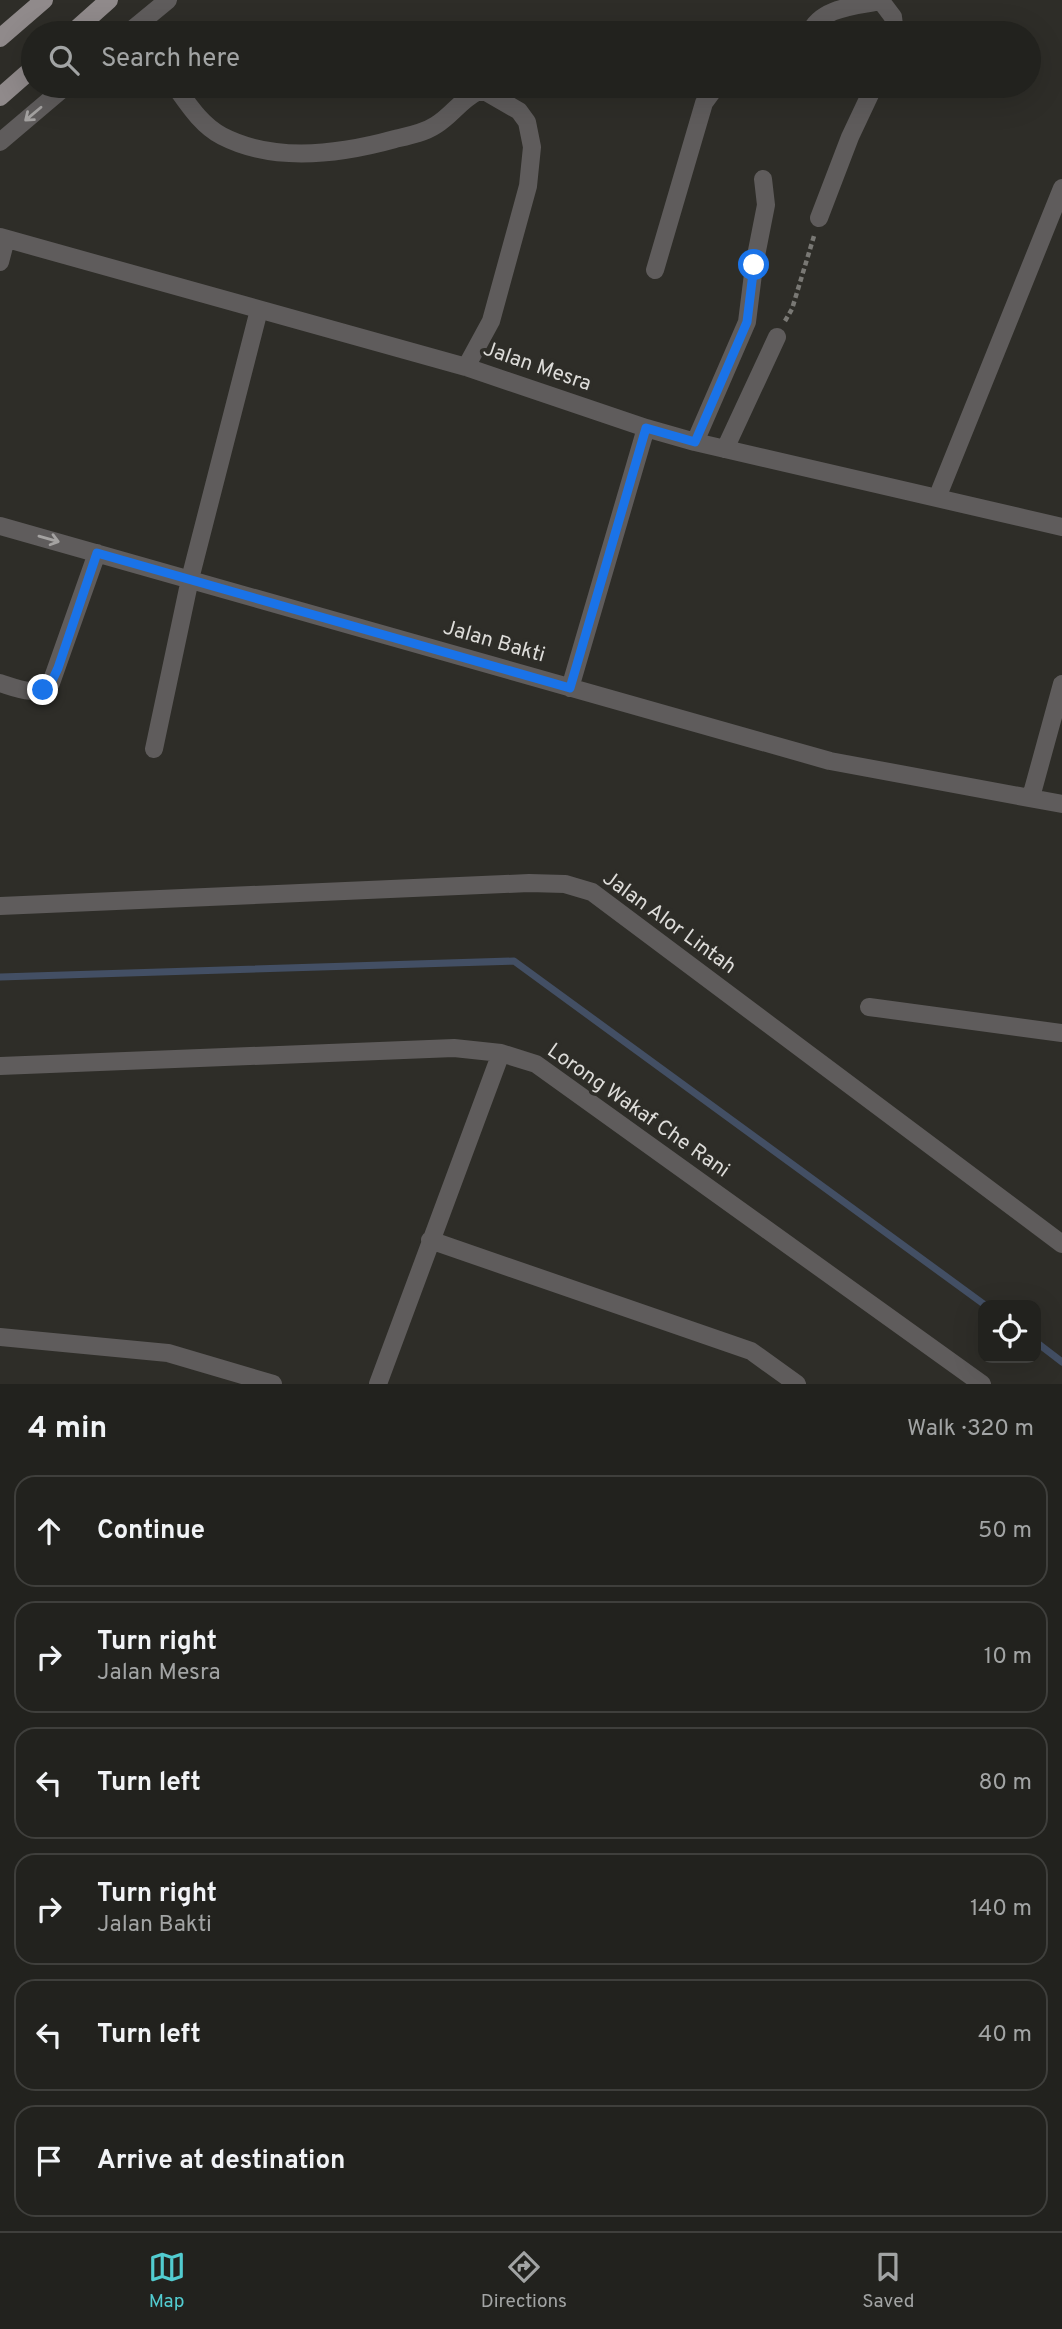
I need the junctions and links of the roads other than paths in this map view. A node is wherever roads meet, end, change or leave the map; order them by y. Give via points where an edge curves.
1 (44, 0) edge
2 (109, 0) edge
3 (168, 0) edge
4 (881, 1) edge
5 (85, 21) edge
6 (144, 21) edge
7 (819, 21) edge
8 (894, 21) edge
9 (0, 38) edge
10 (21, 79) edge
11 (0, 97) edge
12 (52, 98) edge
13 (184, 98) edge
14 (470, 98) edge
15 (496, 98) edge
16 (708, 98) edge
17 (868, 98) edge
18 (0, 142) edge
19 (763, 179) dead end
20 (1062, 188) edge
21 (819, 218) road end
22 (3, 238) edge
23 (0, 262) edge
24 (655, 270) dead end
25 (259, 310) junction
26 (777, 337) road end
27 (466, 367) junction
28 (646, 428) junction
29 (695, 442) junction
30 (725, 449) junction
31 (937, 498) junction
32 (0, 526) edge
33 (1062, 527) edge
34 (97, 553) junction
35 (190, 579) junction
36 (0, 683) edge
37 (1062, 684) edge
38 (570, 688) junction
39 (154, 749) dead end
40 (1031, 797) junction
41 (1062, 804) edge
42 (0, 906) edge
43 (869, 1007) dead end
44 (1062, 1033) edge
45 (501, 1053) junction
46 (0, 1066) edge
47 (430, 1240) junction
48 (1062, 1244) edge
49 (0, 1337) edge
50 (273, 1384) edge
51 (378, 1384) edge
52 (797, 1384) edge
53 (982, 1384) edge

1 - 9 main road
2 - 5 main road
3 - 6 street
4 - 7 street via 842,8
4 - 8 street
10 - 11 main road
12 -> 18 street
13 - 14 street via 202,121 222,136 259,149 290,153 363,147 411,135 435,126
15 - 27 street via 519,111 527,122 531,140 528,186 492,321
16 - 24 street
17 - 21 street
19 - 29 street via 766,205 747,322
20 - 31 street
22 - 23 street
22 - 25 street, Jalan Mesra
25 - 27 street, Jalan Mesra
25 - 35 street
26 - 30 street
27 - 28 street, Jalan Mesra
28 - 29 street, Jalan Mesra
28 - 38 street
29 - 30 street, Jalan Mesra
30 - 31 street, Jalan Mesra
31 - 33 street, Jalan Mesra
32 -> 34 street, Jalan Bakti
34 - 35 street, Jalan Bakti
34 - 36 street via 51,683 32,692
35 - 38 street, Jalan Bakti
35 - 39 street
37 - 40 street
38 - 40 street, Jalan Bakti via 830,761
40 - 41 street, Jalan Bakti
42 - 48 street, Jalan Alor Lintah via 529,883 565,884 592,892
43 - 44 street
45 - 46 street, Lorong Wakaf Che Rani via 454,1048
45 - 47 street
45 - 53 street, Lorong Wakaf Che Rani via 536,1064
47 - 51 street
47 - 52 street via 751,1351
49 - 50 street via 168,1353

